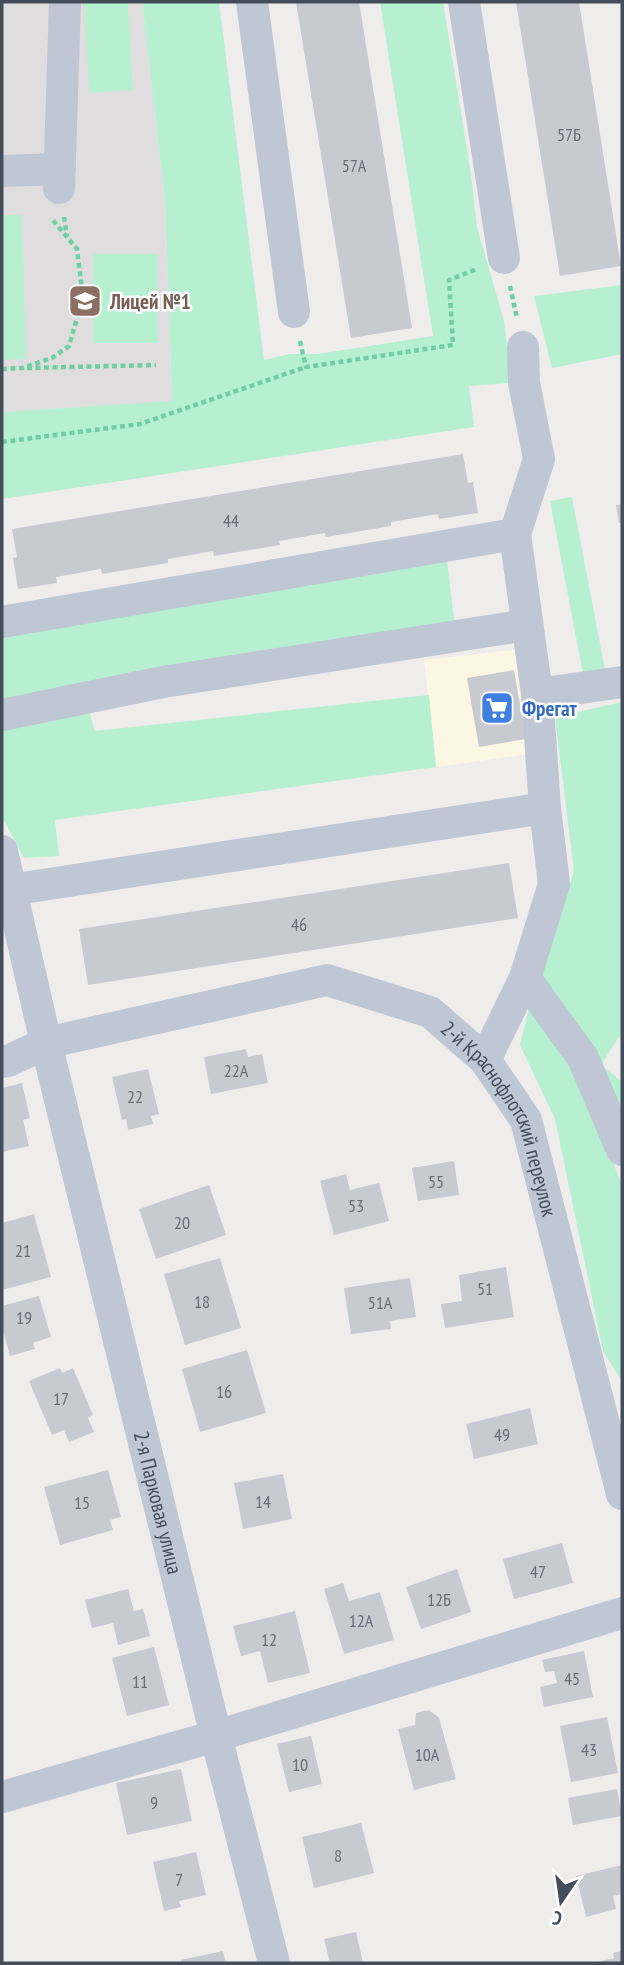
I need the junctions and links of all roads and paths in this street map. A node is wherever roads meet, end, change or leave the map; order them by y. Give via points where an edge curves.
1 (65, 2) edge
2 (252, 2) edge
3 (464, 2) edge
4 (2, 171) edge
5 (67, 236) dead end
6 (504, 258) junction
7 (294, 312) joint
8 (523, 347) joint
9 (156, 365) dead end
10 (306, 367) junction
11 (22, 368) junction
12 (2, 369) edge
13 (2, 442) edge
14 (514, 534) junction
15 (2, 621) edge
16 (527, 625) junction
17 (622, 682) edge
18 (537, 694) junction
19 (2, 715) edge
20 (545, 808) junction
21 (2, 851) edge
22 (10, 890) junction
23 (525, 978) junction
24 (46, 1043) junction
25 (485, 1060) junction
26 (2, 1062) edge
27 (622, 1150) edge
28 (622, 1494) edge
29 (622, 1613) edge
30 (216, 1736) junction
31 (2, 1797) edge
32 (274, 1963) edge

1 - 4 street via 60,178
2 - 7 street
3 - 6 street
5 - 11 path via 77,249 83,298 69,346 52,358
6 - 8 path
6 - 10 path via 449,280 453,345
7 - 10 path
8 - 14 street via 524,383 539,459
9 - 11 path
10 - 13 path via 140,424
11 - 12 path
14 - 15 street
14 - 16 street
16 - 18 street
16 - 19 street via 163,682
17 - 18 street
18 - 20 street
20 - 22 street
20 - 23 street via 554,884
21 - 22 street, 2-я Парковая улица
22 - 24 street, 2-я Парковая улица
23 - 25 street
23 - 27 street via 583,1058
24 - 25 street, 2-й Краснофлотский переулок via 327,980 429,1012
24 - 26 street, 2-й Краснофлотский переулок
24 - 30 street, 2-я Парковая улица
25 - 28 street, 2-й Краснофлотский переулок via 526,1121
29 - 30 street
30 - 31 street
30 - 32 street, 2-я Парковая улица

